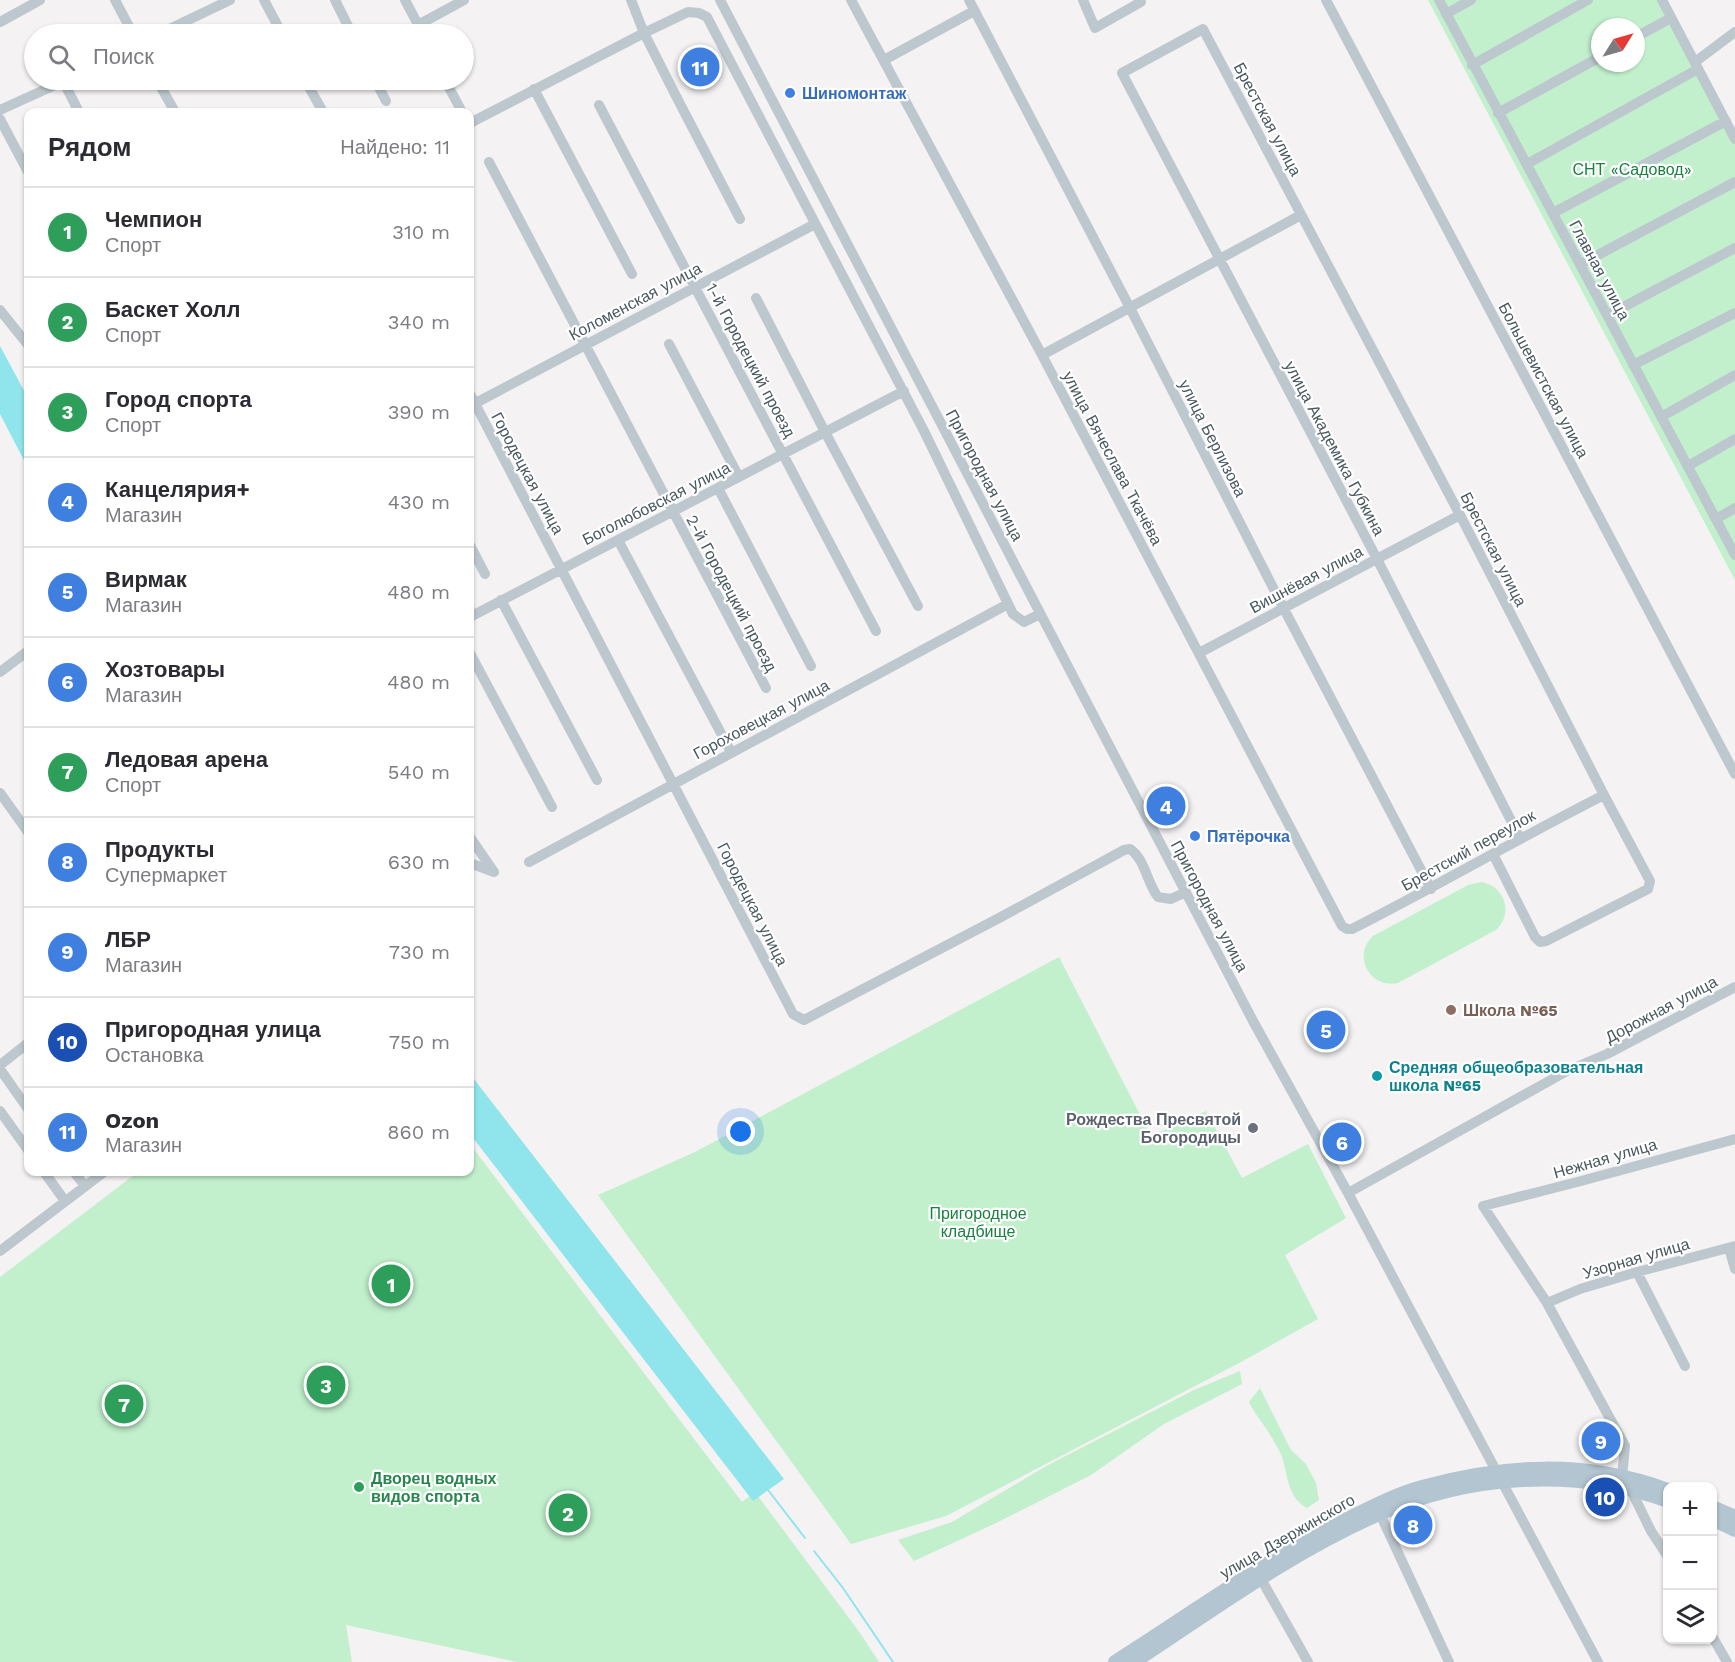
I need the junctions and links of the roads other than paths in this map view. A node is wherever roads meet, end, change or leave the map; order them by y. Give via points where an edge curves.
1 (40, 0) edge
2 (115, 0) edge
3 (200, 0) edge
4 (230, 0) edge
5 (264, 0) edge
6 (335, 0) edge
7 (405, 0) edge
8 (464, 0) edge
9 (631, 0) edge
10 (720, 0) edge
11 (851, 0) edge
12 (969, 0) edge
13 (1083, 0) edge
14 (1326, 0) edge
15 (1439, 0) edge
16 (1471, 0) edge
17 (1588, 0) edge
18 (1662, 0) edge
19 (1141, 2) dead end
20 (22, 4) edge
21 (974, 11) junction
22 (206, 12) junction
23 (1446, 14) junction
24 (1671, 18) junction
25 (0, 22) edge
26 (128, 24) edge
27 (180, 24) edge
28 (277, 24) edge
29 (347, 24) edge
30 (417, 24) edge
31 (429, 24) edge
32 (1203, 29) joint
33 (1645, 32) edge
34 (1735, 32) edge
35 (644, 33) junction
36 (884, 60) junction
37 (1591, 62) edge
38 (1472, 65) junction
39 (1697, 65) junction
40 (534, 89) junction
41 (43, 90) edge
42 (69, 90) edge
43 (163, 90) edge
44 (311, 90) edge
45 (381, 90) edge
46 (450, 90) edge
47 (387, 101) dead end
48 (599, 105) dead end
49 (77, 108) edge
50 (173, 108) edge
51 (321, 108) edge
52 (460, 108) edge
53 (0, 110) edge
54 (1498, 113) junction
55 (0, 119) edge
56 (474, 121) edge
57 (1726, 121) junction
58 (1734, 136) edge
59 (489, 162) dead end
60 (24, 164) edge
61 (1527, 164) junction
62 (1735, 182) edge
63 (825, 201) junction
64 (808, 210) junction
65 (1553, 213) junction
66 (1301, 215) junction
67 (740, 219) dead end
68 (815, 224) junction
69 (1735, 248) edge
70 (1218, 260) junction
71 (1581, 264) junction
72 (632, 274) dead end
73 (695, 286) junction
74 (756, 298) dead end
75 (1130, 308) junction
76 (0, 310) edge
77 (1735, 313) edge
78 (1608, 315) junction
79 (24, 340) edge
80 (586, 344) junction
81 (669, 345) dead end
82 (1042, 355) junction
83 (1634, 364) junction
84 (1735, 375) edge
85 (904, 391) junction
86 (474, 400) edge
87 (474, 407) edge
88 (1661, 417) junction
89 (940, 422) junction
90 (924, 430) junction
91 (825, 432) junction
92 (1735, 439) edge
93 (784, 453) junction
94 (1688, 466) junction
95 (739, 477) junction
96 (718, 488) junction
97 (1735, 508) edge
98 (672, 511) junction
99 (1460, 515) junction
100 (1716, 519) junction
101 (618, 540) junction
102 (474, 552) edge
103 (1735, 555) edge
104 (1377, 559) junction
105 (561, 569) junction
106 (486, 574) dead end
107 (501, 600) junction
108 (1008, 604) junction
109 (918, 606) dead end
110 (1284, 609) junction
111 (1040, 614) junction
112 (474, 615) edge
113 (876, 631) dead end
114 (1199, 653) junction
115 (24, 654) edge
116 (474, 661) edge
117 (811, 666) dead end
118 (0, 672) edge
119 (766, 688) dead end
120 (731, 752) junction
121 (1735, 774) edge
122 (597, 780) dead end
123 (673, 783) junction
124 (0, 793) edge
125 (1604, 795) junction
126 (552, 807) dead end
127 (24, 826) edge
128 (1520, 838) junction
129 (474, 843) edge
130 (1493, 854) junction
131 (529, 862) dead end
132 (474, 864) edge
133 (1431, 889) junction
134 (1186, 892) junction
135 (1347, 929) joint
136 (1735, 987) edge
137 (24, 1046) edge
138 (0, 1065) edge
139 (0, 1069) edge
140 (24, 1103) edge
141 (0, 1110) edge
142 (1735, 1139) edge
143 (24, 1144) edge
144 (47, 1176) edge
145 (77, 1176) edge
146 (99, 1176) edge
147 (85, 1186) junction
148 (1348, 1193) junction
149 (65, 1201) junction
150 (1732, 1247) edge
151 (0, 1251) edge
152 (1735, 1269) edge
153 (1637, 1272) junction
154 (1547, 1303) junction
155 (1685, 1366) dead end
156 (1498, 1476) junction
157 (1622, 1477) junction
158 (1663, 1489) edge
159 (1631, 1490) junction
160 (1663, 1500) edge
161 (1717, 1509) edge
162 (1380, 1514) junction
163 (1735, 1517) edge
164 (1717, 1521) edge
165 (1735, 1530) edge
166 (1663, 1550) edge
167 (1261, 1579) junction
168 (1717, 1644) edge
169 (1115, 1662) edge
170 (1134, 1662) edge
171 (1308, 1662) edge
172 (1449, 1662) edge
173 (1598, 1662) edge
174 (1726, 1662) edge

1 - 20 street
2 - 26 street
3 - 22 street
4 - 22 street
5 - 28 street
6 - 29 street
7 - 30 street
8 - 31 street
9 - 35 street
10 - 63 street, Пригородная улица
11 - 36 street, улица Вячеслава Ткачёва
12 - 21 street, улица Берлизова
13 - 19 street via 1095,28
14 - 121 street, Большевистская улица
15 - 23 street, Главная улица
16 - 23 street
17 - 38 street
18 - 24 street
20 - 25 street
21 - 36 street
21 - 75 street, улица Берлизова
22 - 27 street
23 - 38 street, Главная улица
24 - 33 street
24 - 39 street
32 - 66 street, Брестская улица
32 - 70 street, улица Академика Губкина via 1122,73
34 - 39 street
35 - 40 street
35 - 64 street via 688,12 707,17
35 - 67 street
36 - 82 street, улица Вячеслава Ткачёва
37 - 54 street
38 - 54 street, Главная улица
39 - 57 street
39 - 61 street
40 - 56 street
40 - 72 street
41 - 53 street
42 - 49 street
43 - 50 street
44 - 51 street
45 - 47 street
46 - 52 street
48 - 73 street, 1-й Городецкий проезд
54 - 61 street, Главная улица
55 - 60 street
57 - 58 street
57 - 65 street
59 - 80 street
61 - 65 street, Главная улица
62 - 71 street
63 - 64 street
63 - 89 street, Пригородная улица
64 - 68 street
65 - 71 street, Главная улица
66 - 70 street
66 - 99 street, Брестская улица
68 - 73 street, Коломенская улица
68 - 85 street
69 - 78 street
70 - 75 street
70 - 104 street, улица Академика Губкина
71 - 78 street, Главная улица
73 - 80 street, Коломенская улица
73 - 93 street, 1-й Городецкий проезд
74 - 91 street
75 - 82 street
75 - 110 street, улица Берлизова
76 - 79 street
77 - 83 street
78 - 83 street, Главная улица
80 - 86 street, Коломенская улица
80 - 98 street, 2-й Городецкий проезд
81 - 95 street
82 - 114 street, улица Вячеслава Ткачёва
83 - 88 street, Главная улица
84 - 88 street
85 - 90 street
85 - 91 street, Боголюбовская улица
87 - 105 street, Городецкая улица
88 - 94 street, Главная улица
89 - 90 street
89 - 111 street, Пригородная улица
90 - 108 street
91 - 93 street, Боголюбовская улица
91 - 109 street
92 - 94 street
93 - 95 street, Боголюбовская улица
93 - 113 street, 1-й Городецкий проезд
94 - 100 street, Главная улица
95 - 96 street, Боголюбовская улица
96 - 98 street, Боголюбовская улица
96 - 117 street
97 - 100 street
98 - 101 street, Боголюбовская улица
98 - 119 street, 2-й Городецкий проезд
99 - 104 street, Вишнёвая улица
99 - 125 street, Брестская улица
100 - 103 street, Главная улица
101 - 105 street, Боголюбовская улица
101 - 120 street
102 - 106 street
104 - 110 street, Вишнёвая улица
104 - 128 street, улица Академика Губкина
105 - 107 street, Боголюбовская улица
105 - 123 street, Городецкая улица
107 - 112 street, Боголюбовская улица
107 - 122 street
108 - 111 street via 1023,622
108 - 120 street, Гороховецкая улица
110 - 114 street, Вишнёвая улица
110 - 133 street, улица Берлизова
111 - 134 street, Пригородная улица
114 - 135 street, улица Вячеслава Ткачёва
115 - 118 street
116 - 126 street
120 - 123 street, Гороховецкая улица
123 - 131 street, Гороховецкая улица
123 - 134 street, Городецкая улица via 793,1014 804,1020 1124,850 1136,853 1158,897 1171,899
124 - 127 street
125 - 128 street, Брестский переулок
125 - 130 street, Брестская улица via 1650,881 1648,889 1540,942
128 - 130 street, Брестский переулок
129 - 132 street via 494,872
130 - 133 street, Брестский переулок
133 - 135 street, Брестский переулок
134 - 148 street, Пригородная улица
136 - 148 street, Дорожная улица via 1567,1071
137 - 138 street
139 - 140 street
141 - 143 street
142 - 154 street, Нежная улица via 1483,1206
144 - 149 street
145 - 147 street
146 - 147 street
147 - 149 street
148 - 156 street, Пригородная улица
149 - 151 street
150 - 152 street
150 - 153 street, Узорная улица
153 - 154 street, Узорная улица
153 - 155 street
154 - 157 street via 1624,1446
156 - 157 main road, улица Дзержинского via 1576,1469
156 - 159 main road, улица Дзержинского via 1579,1480
156 - 162 main road, улица Дзержинского
156 - 169 main road, улица Дзержинского via 1421,1487 1376,1505 1309,1539
156 - 173 street, Пригородная улица
157 - 158 main road, улица Дзержинского
159 - 160 main road, улица Дзержинского
159 - 166 street
161 - 163 main road
162 - 167 main road, улица Дзержинского
162 - 172 street
164 - 165 main road
167 - 170 main road, улица Дзержинского
167 - 171 street
168 - 174 street

